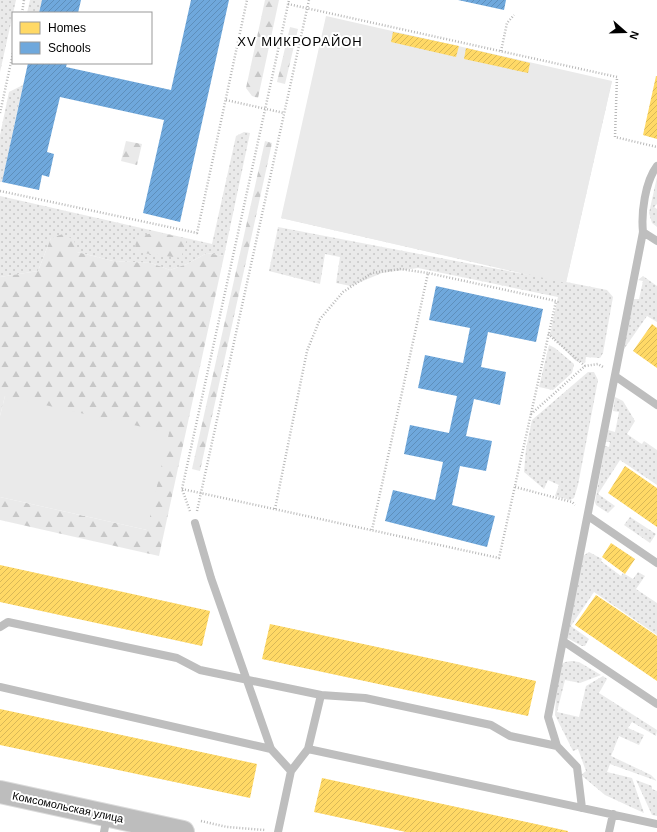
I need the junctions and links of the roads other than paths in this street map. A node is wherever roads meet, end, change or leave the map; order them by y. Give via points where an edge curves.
1 (657, 166) edge
2 (643, 232) junction
3 (657, 241) edge
4 (615, 376) junction
5 (657, 405) edge
6 (588, 516) junction
7 (195, 523) road end
8 (657, 563) edge
9 (0, 627) edge
10 (563, 641) junction
11 (248, 680) junction
12 (0, 687) edge
13 (321, 695) junction
14 (657, 704) edge
15 (557, 746) junction
16 (271, 749) junction
17 (308, 749) junction
18 (291, 771) junction
19 (0, 792) edge
20 (582, 808) junction
21 (613, 814) junction
22 (106, 824) edge
23 (657, 824) edge
24 (183, 832) edge
25 (278, 832) edge
26 (609, 832) edge

1 - 2 lane via 652,173 642,214
2 - 3 lane
2 - 4 lane
4 - 5 lane
4 - 6 lane
6 - 8 lane
6 - 10 lane
7 - 11 lane
9 - 11 lane via 8,622 16,623 177,658 200,670
10 - 14 lane
10 - 15 lane via 548,717
11 - 13 lane
11 - 16 lane
12 - 16 lane
13 - 15 lane via 365,698 491,725 510,736
13 - 17 lane
15 - 20 lane via 577,767
16 - 18 lane
17 - 18 lane
17 - 20 lane
18 - 25 lane
19 - 22 main road, Комсомольская улица
20 - 21 lane
21 - 23 lane
21 - 26 lane
22 - 24 main road, Комсомольская улица

